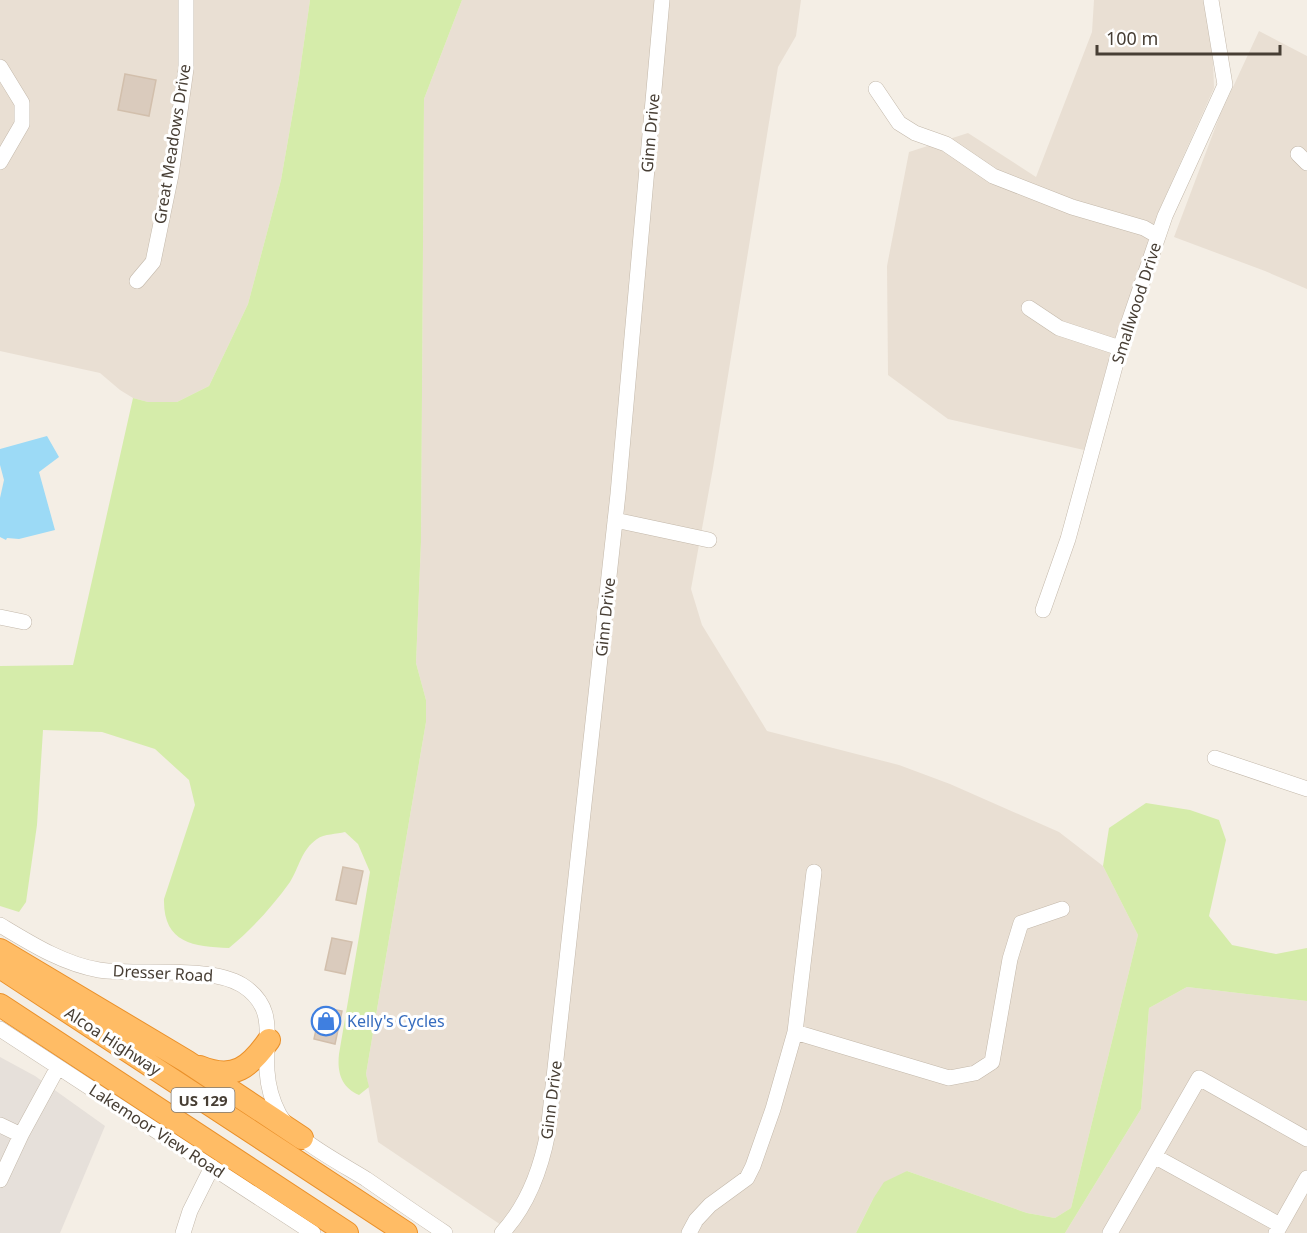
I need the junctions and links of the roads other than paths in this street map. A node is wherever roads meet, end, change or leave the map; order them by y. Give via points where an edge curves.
1 (186, 0) edge
2 (662, 0) edge
3 (1211, 0) edge
4 (0, 67) edge
5 (876, 89) dead end
6 (0, 162) edge
7 (1158, 236) junction
8 (137, 281) dead end
9 (1029, 308) dead end
10 (1120, 348) junction
11 (615, 520) junction
12 (709, 540) dead end
13 (1043, 610) dead end
14 (0, 617) edge
15 (24, 622) dead end
16 (1215, 758) dead end
17 (1307, 789) edge
18 (814, 872) dead end
19 (1062, 909) dead end
20 (0, 925) edge
21 (0, 950) edge
22 (0, 967) edge
23 (0, 1005) edge
24 (0, 1029) edge
25 (795, 1032) junction
26 (269, 1040) junction
27 (186, 1061) junction
28 (58, 1067) junction
29 (0, 1125) edge
30 (21, 1135) junction
31 (302, 1138) junction
32 (1307, 1139) edge
33 (1154, 1156) junction
34 (212, 1167) junction
35 (1307, 1178) edge
36 (0, 1180) edge
37 (1278, 1229) edge
38 (506, 1230) edge
39 (183, 1233) edge
40 (313, 1233) edge
41 (347, 1233) edge
42 (406, 1233) edge
43 (445, 1233) edge
44 (689, 1233) edge
45 (1110, 1233) edge

1 - 8 street, Great Meadows Drive via 186,69 171,175 153,262
2 - 11 street, Ginn Drive
3 - 7 street, Smallwood Drive via 1225,86
4 - 6 street via 22,103 22,124
5 - 7 street via 899,123 946,144 993,176
7 - 10 street, Smallwood Drive
9 - 10 street via 1059,328
10 - 13 street, Smallwood Drive via 1068,539
11 - 12 street
11 - 38 street, Ginn Drive via 548,1132 537,1178
14 - 15 street
16 - 17 street
18 - 25 street
19 - 25 street via 1021,923 1010,959 992,1062 975,1073 949,1078
20 - 26 street, Dresser Road via 51,954 98,970 227,977 254,994 267,1019
21 - 27 highway
22 - 42 highway, Alcoa Highway / US 129
23 - 41 highway, Alcoa Highway / US 129
24 - 28 street, Lakemoor View Road
25 - 44 street via 774,1109 747,1178 710,1205
26 - 27 highway via 257,1057 238,1071 209,1071
26 - 31 street, Dresser Road via 267,1071 271,1097 280,1116
27 - 31 highway
28 - 30 street
28 - 34 street, Lakemoor View Road
29 - 30 street
30 - 36 street
31 - 43 street, Dresser Road
32 - 33 street via 1199,1078
33 - 37 street
33 - 45 street
34 - 39 street
34 - 40 street, Lakemoor View Road
35 - 37 street

